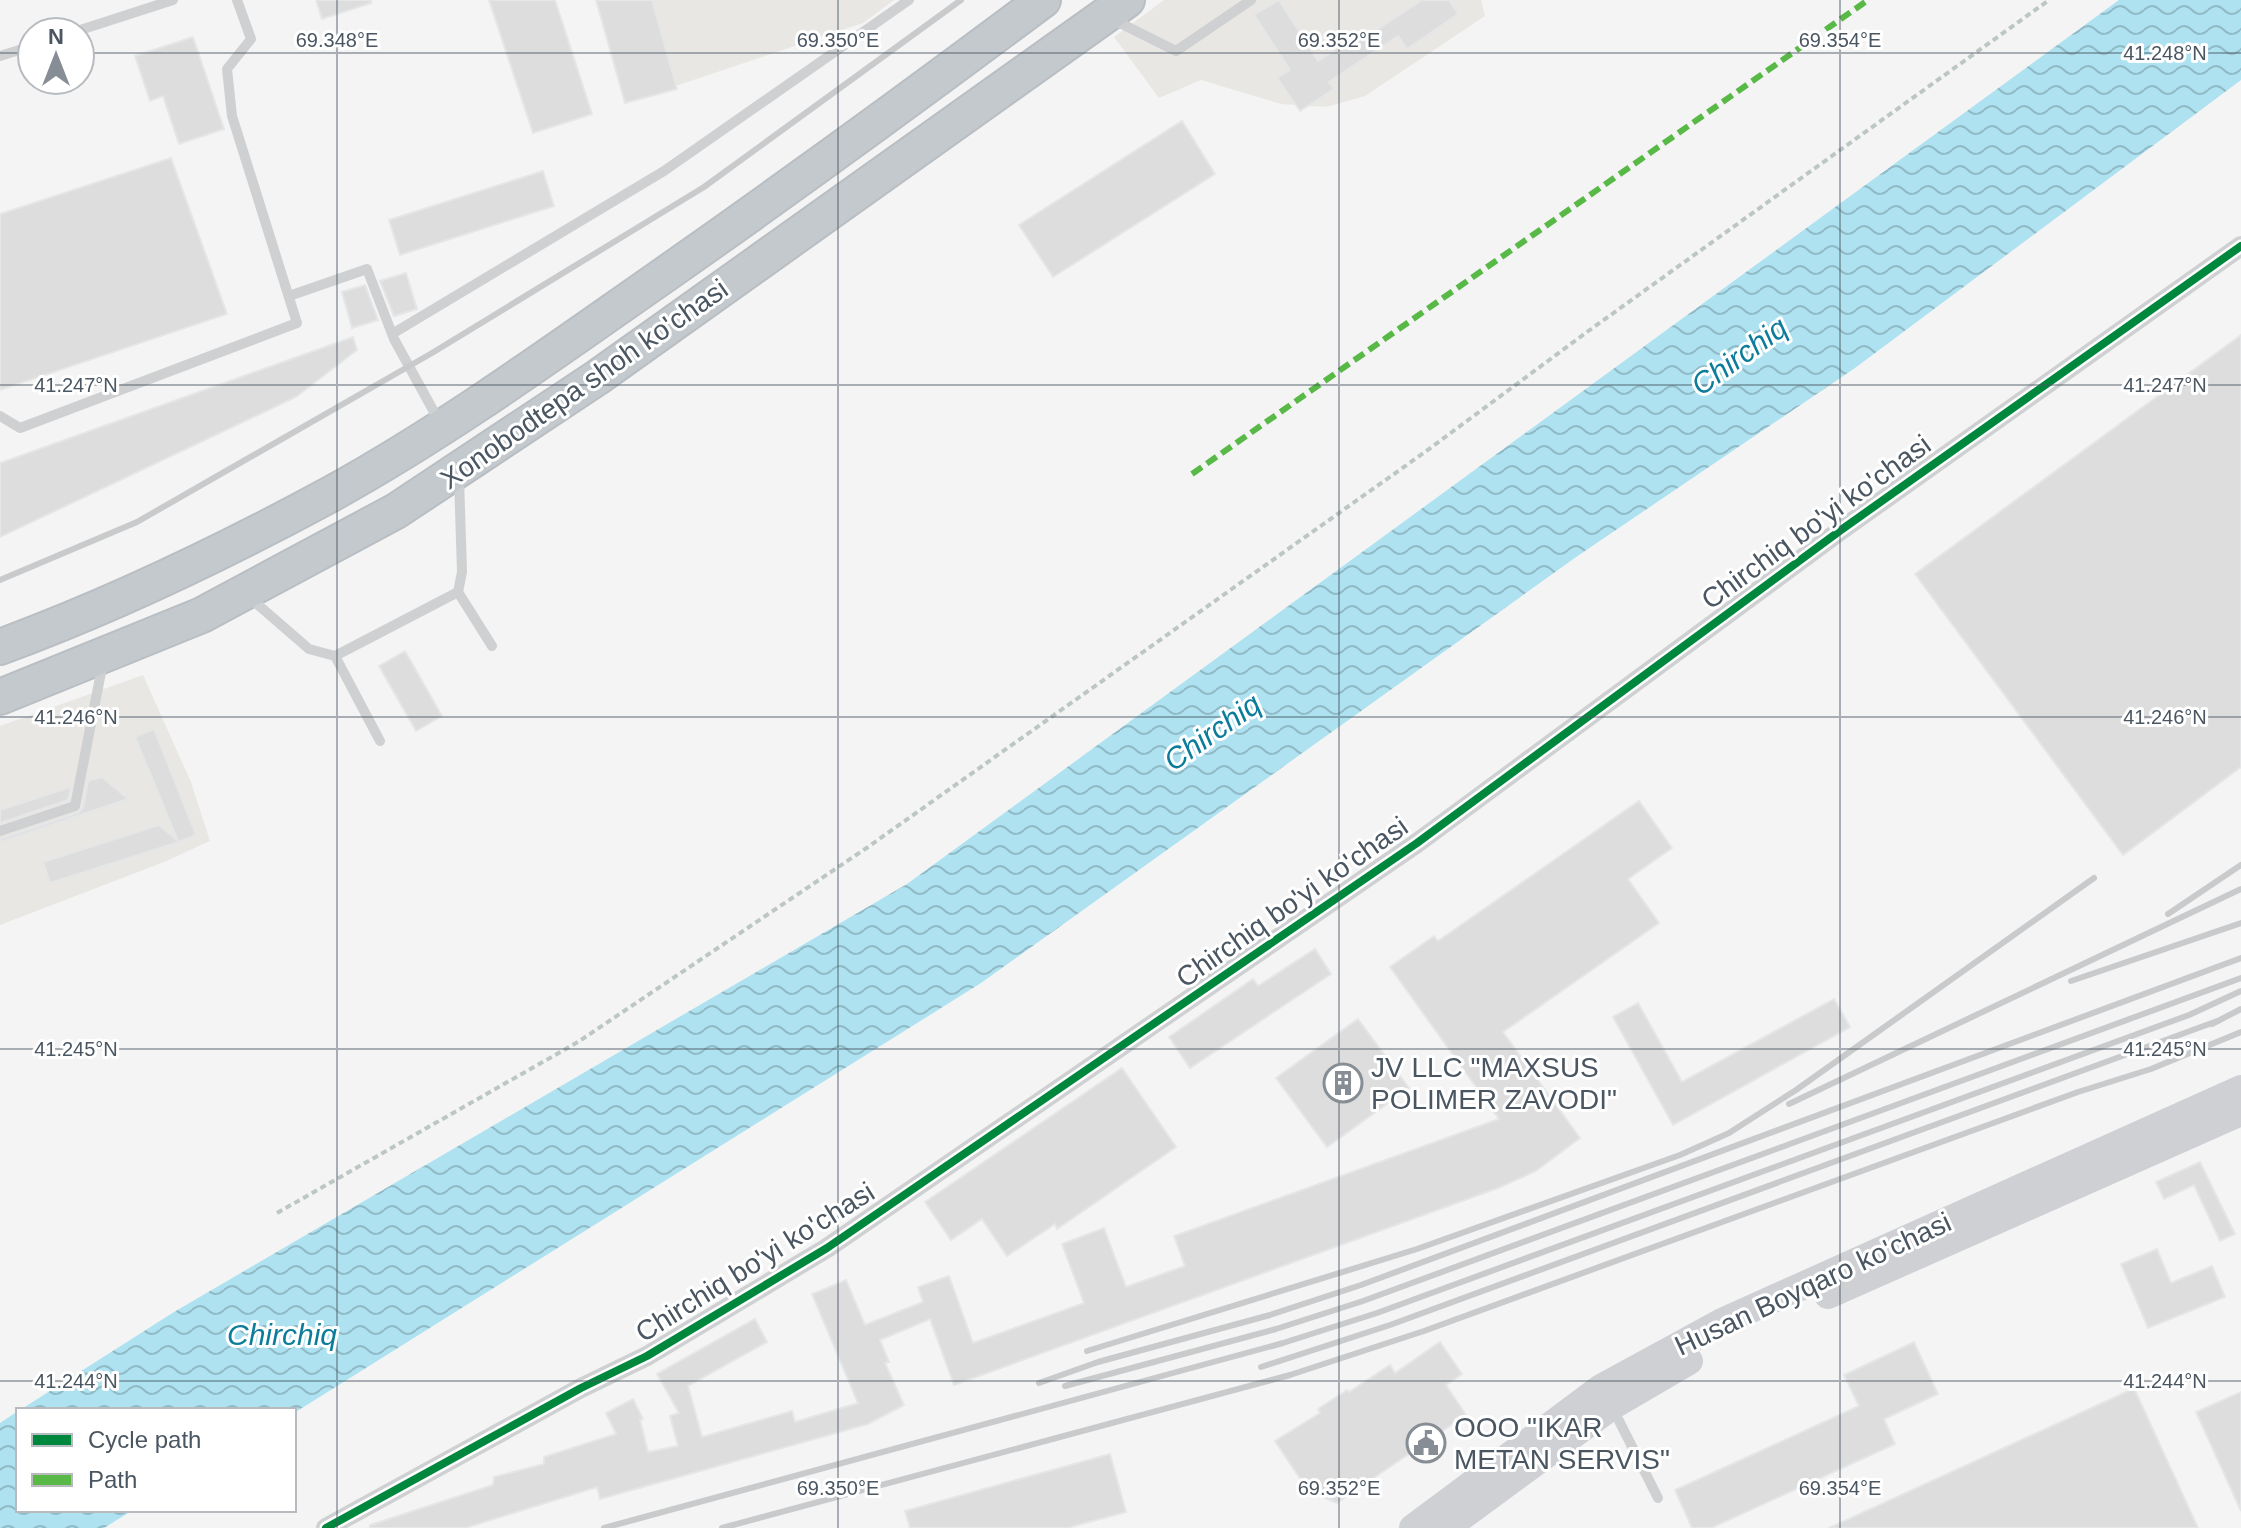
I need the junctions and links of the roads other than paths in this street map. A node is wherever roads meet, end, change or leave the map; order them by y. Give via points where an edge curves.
1 (173, 0) edge
2 (237, 0) edge
3 (909, 0) edge
4 (1043, 0) edge
5 (1251, 0) edge
6 (1116, 8) edge
7 (96, 25) edge
8 (2241, 246) edge
9 (289, 296) junction
10 (392, 334) junction
11 (0, 416) edge
12 (442, 426) junction
13 (459, 472) junction
14 (458, 592) junction
15 (245, 593) junction
16 (492, 646) dead end
17 (0, 647) edge
18 (104, 656) junction
19 (335, 656) junction
20 (0, 697) edge
21 (380, 741) dead end
22 (0, 831) edge
23 (2241, 1089) edge
24 (2241, 1112) edge
25 (1606, 1397) junction
26 (1658, 1498) dead end
27 (326, 1528) edge
28 (1413, 1528) edge
29 (1446, 1528) edge

1 - 7 lane
2 - 9 lane via 251,39 227,69 232,116
3 - 10 lane via 664,171
4 - 12 highway, Xonobodtepa shoh ko'chasi via 753,213
5 - 6 lane via 1176,51
6 - 13 highway, Xonobodtepa shoh ko'chasi
8 - 27 street, Chirchiq bo'yi ko'chasi via 1841,530 1417,843 827,1248 647,1356
9 - 10 lane via 367,269
9 - 11 lane via 297,323 20,428
10 - 12 lane
12 - 17 highway, Xonobodtepa shoh ko'chasi via 333,493 192,566 82,617
13 - 14 lane
13 - 15 highway, Xonobodtepa shoh ko'chasi
14 - 16 lane
14 - 19 lane
15 - 18 highway, Xonobodtepa shoh ko'chasi
15 - 19 lane via 309,649
18 - 20 highway, Xonobodtepa shoh ko'chasi
18 - 22 lane via 75,806
19 - 21 lane
23 - 25 main road, Husan Boyqaro ko'chasi via 1722,1322
24 - 25 main road, Husan Boyqaro ko'chasi
25 - 26 lane
25 - 28 main road, Husan Boyqaro ko'chasi
25 - 29 main road, Husan Boyqaro ko'chasi

